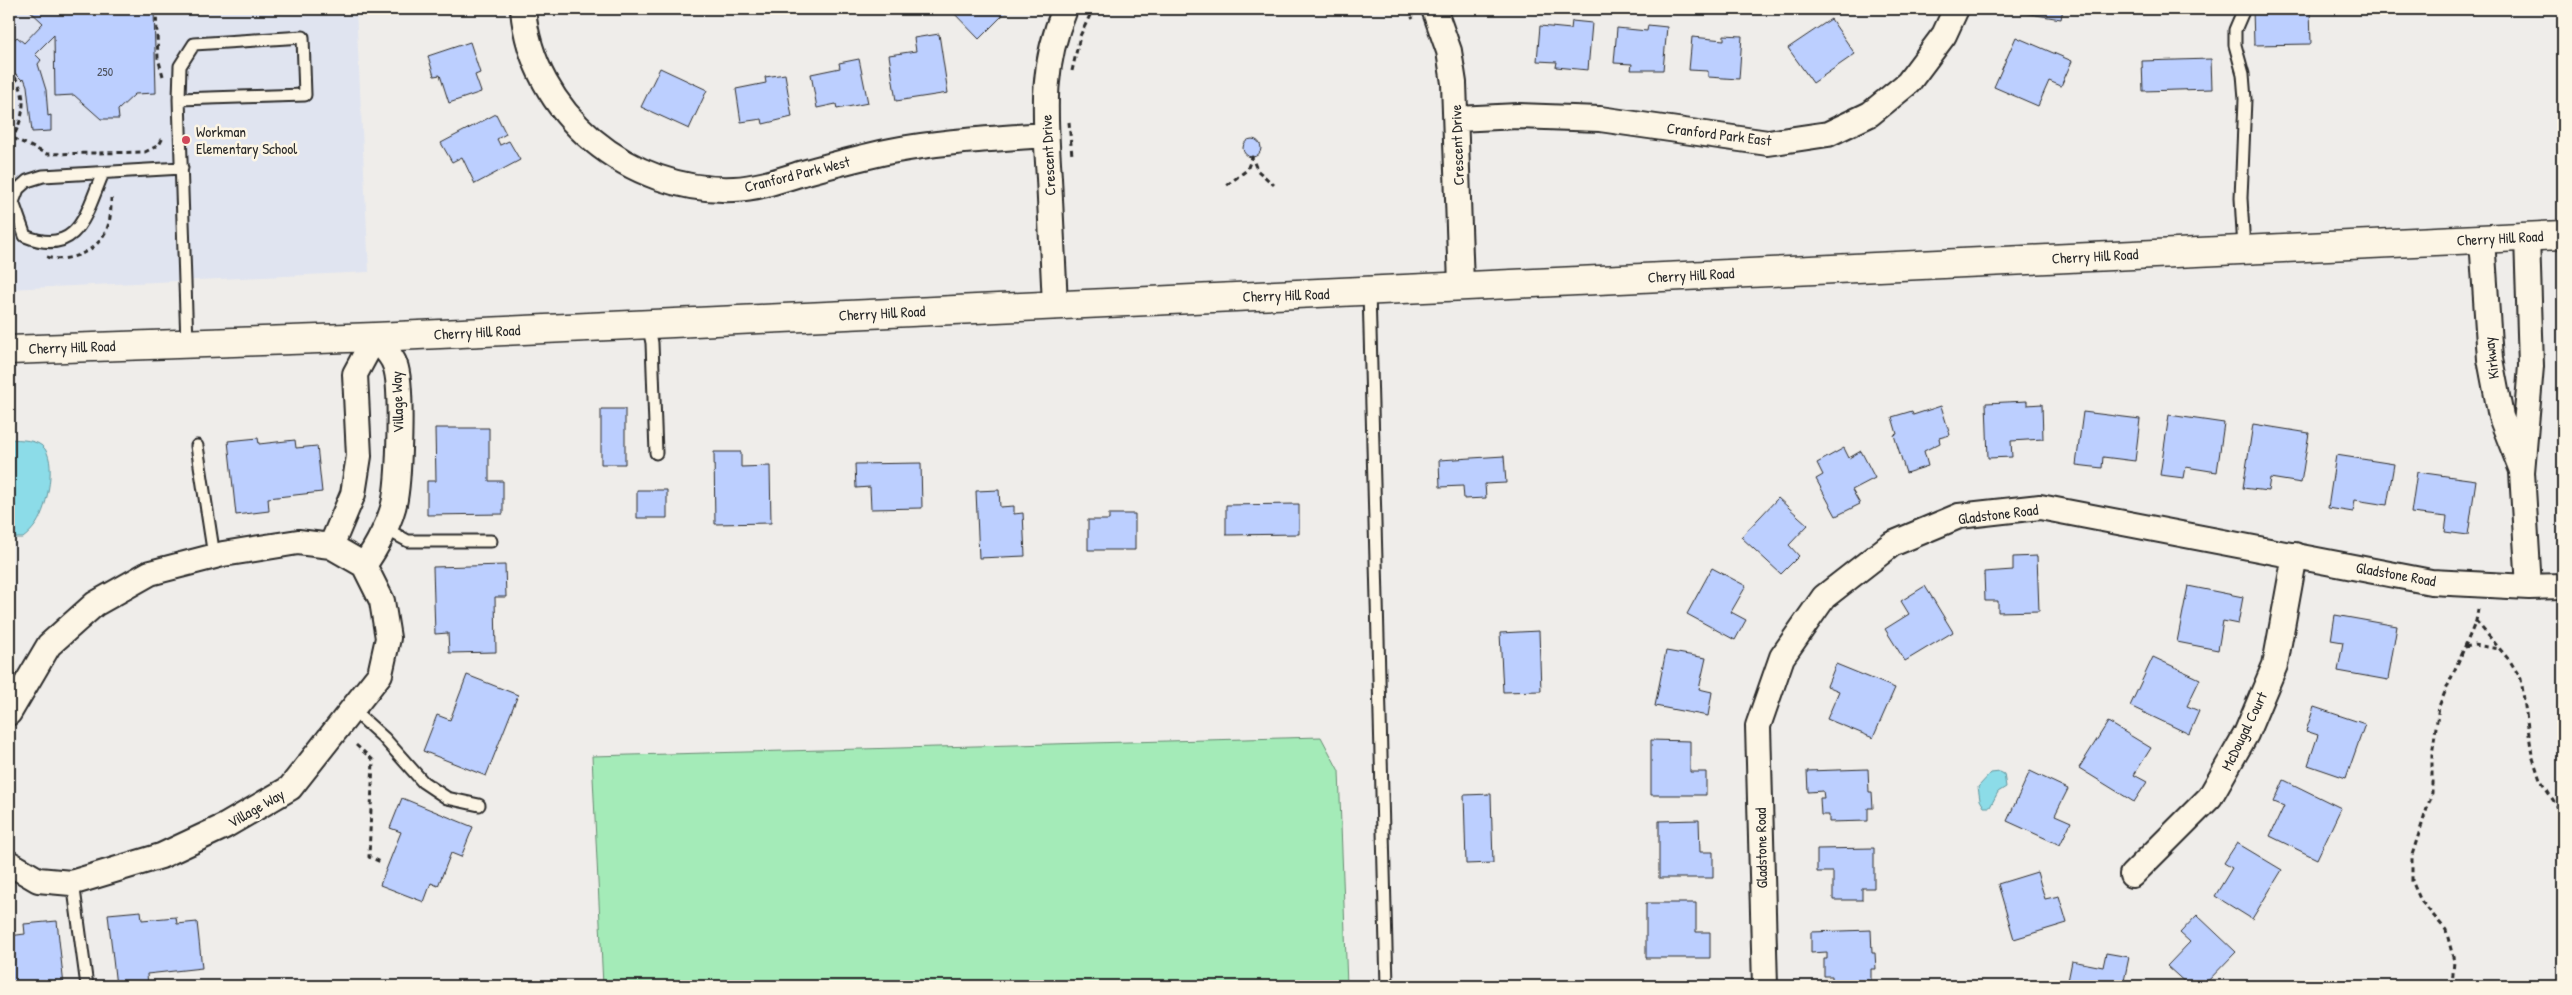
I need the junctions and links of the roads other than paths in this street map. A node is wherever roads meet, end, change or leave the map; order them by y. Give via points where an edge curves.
1 (523, 9) edge
2 (1066, 9) edge
3 (1434, 9) edge
4 (1956, 9) edge
5 (2244, 9) edge
6 (179, 99) junction
7 (1457, 118) junction
8 (1045, 135) junction
9 (182, 168) junction
10 (102, 173) junction
11 (2563, 235) edge
12 (2527, 236) junction
13 (2482, 239) junction
14 (2244, 249) junction
15 (1461, 286) junction
16 (1369, 291) junction
17 (1055, 305) junction
18 (648, 324) junction
19 (374, 337) junction
20 (187, 343) junction
21 (9, 350) edge
22 (197, 446) dead end
23 (656, 453) dead end
24 (2522, 472) junction
25 (384, 528) junction
26 (491, 541) dead end
27 (331, 546) junction
28 (2295, 555) junction
29 (214, 556) junction
30 (364, 565) junction
31 (2563, 586) edge
32 (2529, 587) junction
33 (352, 709) junction
34 (9, 713) edge
35 (479, 805) dead end
36 (9, 863) edge
37 (2132, 875) dead end
38 (73, 882) junction
39 (87, 986) edge
40 (1387, 986) edge
41 (1765, 986) edge

1 - 8 street, Cranford Park West via 535,62 568,117 631,168 675,183 709,188 748,188 892,151 971,140
2 - 8 street, Crescent Drive via 1051,46
3 - 7 street, Crescent Drive via 1449,51
4 - 7 street, Cranford Park East via 1944,34 1908,83 1870,114 1828,134 1768,143 1600,119
5 - 14 lane via 2235,30 2235,45 2243,74 2245,99 2241,198
6 - 6 lane via 305,95 303,38 194,44 180,66
6 - 9 lane
7 - 15 street, Crescent Drive
8 - 17 street, Crescent Drive
9 - 10 lane
9 - 20 lane
10 - 10 lane via 43,176 27,181 18,189 13,202 24,236 39,242 64,241 80,228
11 - 12 main road, Cherry Hill Road
12 - 13 main road, Cherry Hill Road
12 - 24 street, Kirkway via 2531,366
13 - 14 main road, Cherry Hill Road
13 - 24 street, Kirkway via 2490,359 2500,417
14 - 15 main road, Cherry Hill Road
15 - 16 main road, Cherry Hill Road
16 - 17 main road, Cherry Hill Road
16 - 40 lane
17 - 18 main road, Cherry Hill Road
18 - 19 main road, Cherry Hill Road
18 - 23 lane via 652,343
19 - 20 main road, Cherry Hill Road
19 - 25 street, Village Way via 395,364 399,399 395,501
19 - 27 street via 355,374 359,456 352,494
20 - 21 main road, Cherry Hill Road
22 - 29 lane
24 - 32 street, Kirkway
25 - 26 lane via 408,541
25 - 30 street, Village Way
27 - 29 street via 298,542
27 - 30 street
28 - 32 street, Gladstone Road via 2431,582
28 - 37 street, McDougal Court via 2276,665 2246,734 2210,797
28 - 41 street, Gladstone Road via 2040,507 1959,516 1892,544 1824,598 1782,657 1758,726
29 - 34 street via 150,573 95,604 49,645
30 - 33 street, Village Way via 382,601 388,638 380,674
31 - 32 street, Gladstone Road
33 - 35 lane via 384,738 423,782 447,798
33 - 38 street, Village Way via 290,788 226,826 161,856
36 - 38 street, Village Way via 38,880
38 - 39 lane

